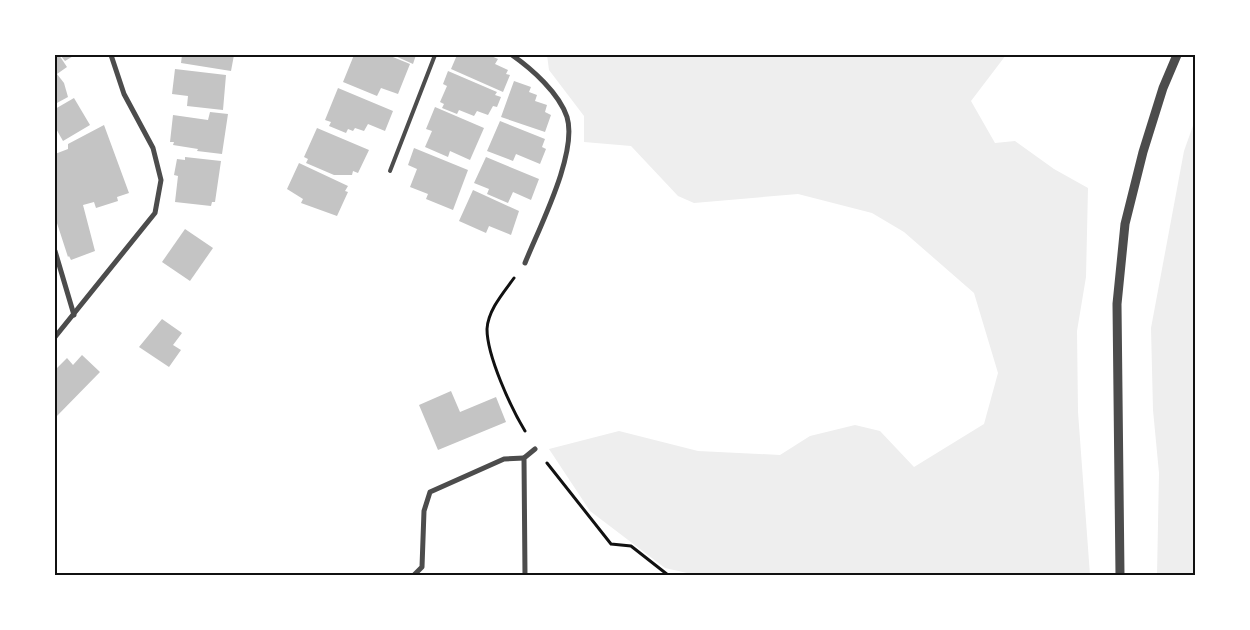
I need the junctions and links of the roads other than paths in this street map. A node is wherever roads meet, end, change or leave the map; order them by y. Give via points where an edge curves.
1 (111, 55) edge
2 (435, 55) edge
3 (512, 55) edge
4 (1177, 55) edge
5 (390, 171) dead end
6 (55, 251) edge
7 (525, 263) road end
8 (74, 315) junction
9 (55, 336) edge
10 (535, 449) road end
11 (524, 458) junction
12 (414, 575) edge
13 (525, 575) edge
14 (1120, 575) edge

1 - 8 street via 124,94 153,148 161,180 155,213
2 - 5 lane
3 - 7 street via 557,98 567,118 569,146
4 - 14 street via 1154,115 1124,224 1117,304
6 - 8 street
8 - 9 street
10 - 11 street
11 - 12 street via 504,459 430,492 424,510 422,567
11 - 13 street

